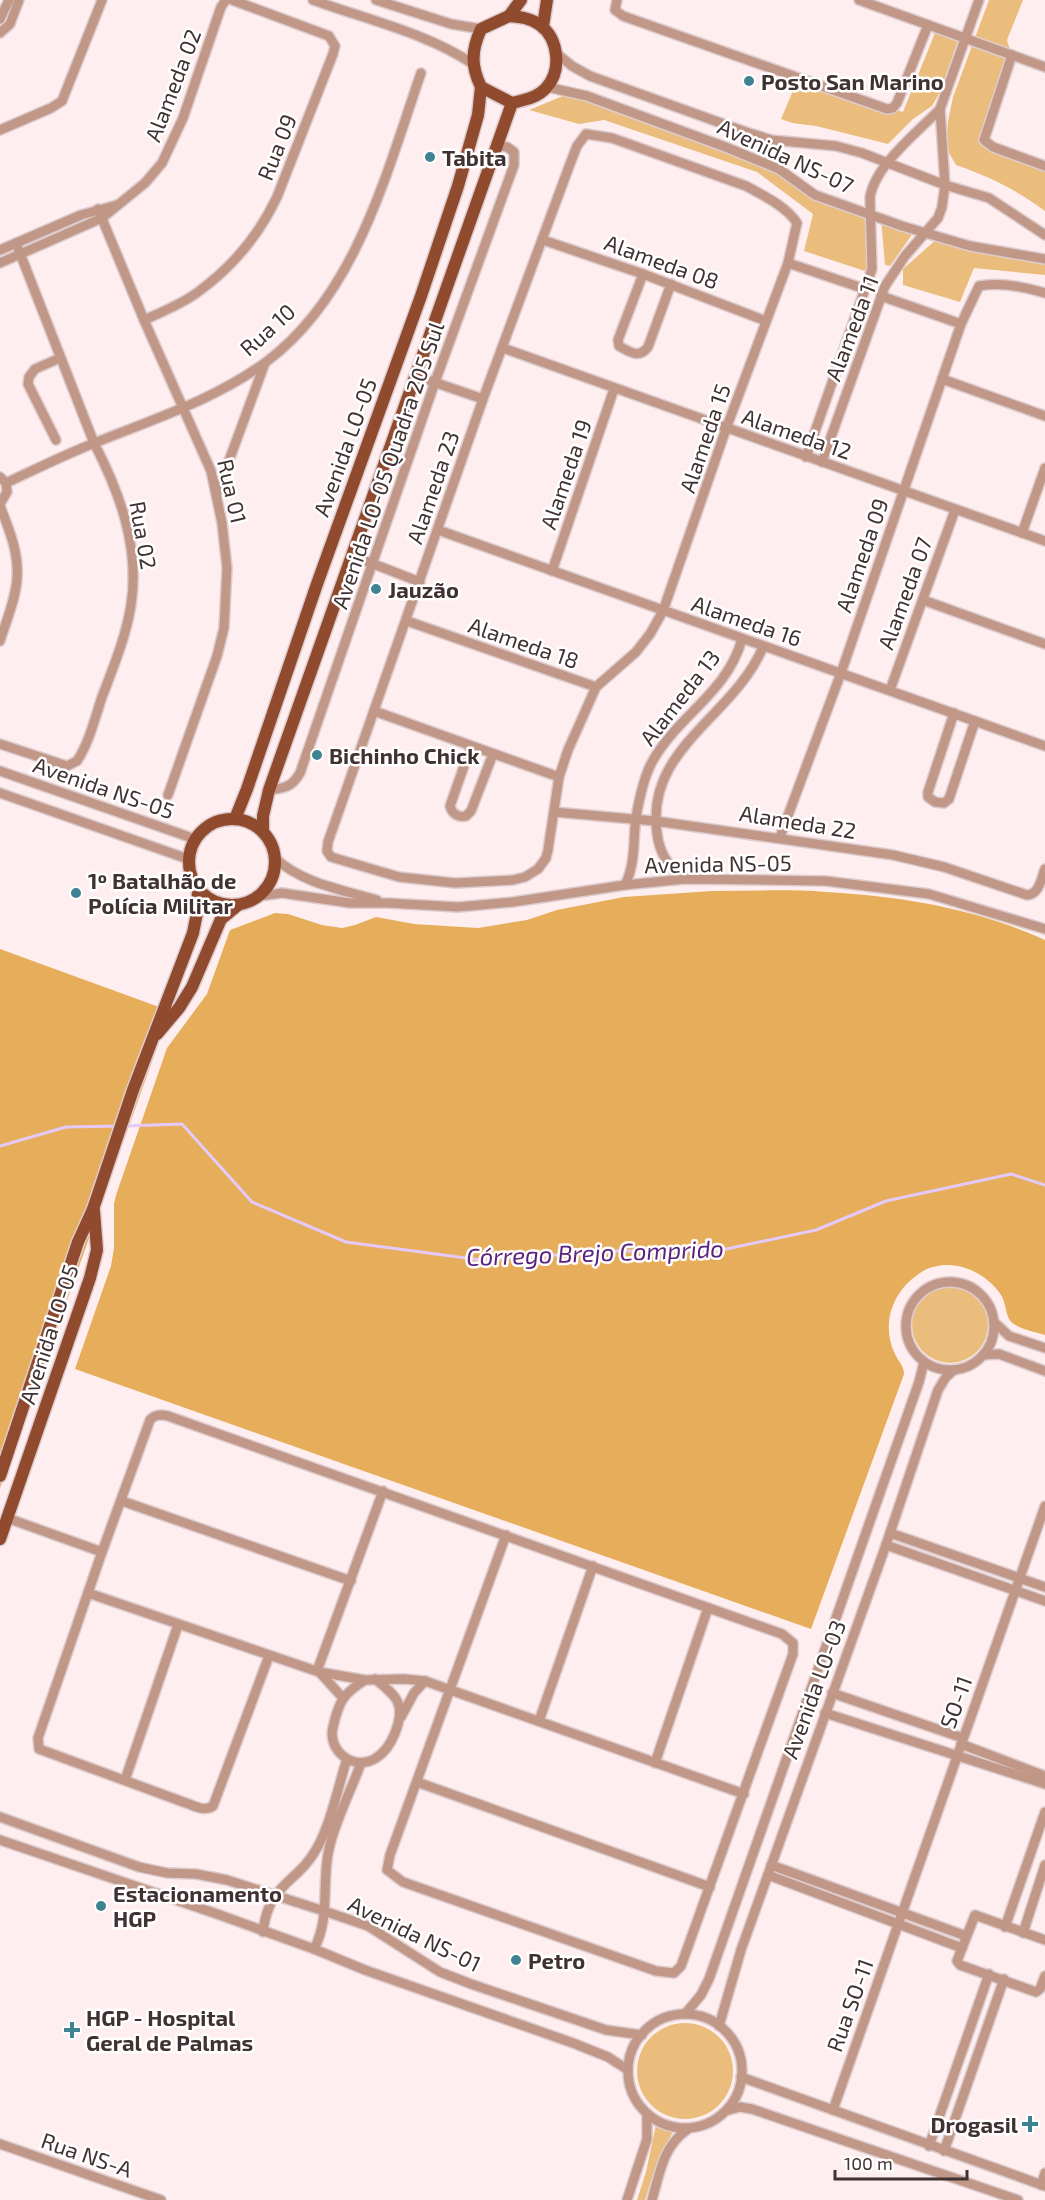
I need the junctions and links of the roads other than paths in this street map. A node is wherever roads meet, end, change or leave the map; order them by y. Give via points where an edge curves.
1 (9, 0) edge
2 (20, 0) edge
3 (102, 0) edge
4 (226, 0) edge
5 (232, 0) edge
6 (313, 0) edge
7 (376, 0) edge
8 (521, 0) edge
9 (547, 0) edge
10 (859, 0) edge
11 (979, 0) edge
12 (616, 5) edge
13 (509, 16) junction
14 (0, 19) edge
15 (928, 25) junction
16 (543, 26) junction
17 (481, 29) junction
18 (0, 33) edge
19 (965, 37) junction
20 (556, 52) junction
21 (1012, 55) junction
22 (472, 64) junction
23 (1045, 67) edge
24 (421, 73) dead end
25 (481, 87) junction
26 (547, 87) junction
27 (512, 103) junction
28 (940, 109) junction
29 (0, 130) edge
30 (586, 134) joint
31 (496, 145) junction
32 (888, 164) junction
33 (1045, 166) edge
34 (945, 185) junction
35 (100, 213) junction
36 (870, 214) junction
37 (926, 234) junction
38 (1045, 235) edge
39 (543, 240) junction
40 (16, 243) junction
41 (0, 250) edge
42 (20, 254) junction
43 (1045, 259) edge
44 (0, 263) edge
45 (788, 263) junction
46 (643, 274) junction
47 (671, 284) junction
48 (865, 289) junction
49 (1045, 293) edge
50 (881, 296) junction
51 (144, 320) junction
52 (766, 321) junction
53 (961, 324) junction
54 (503, 348) junction
55 (60, 358) junction
56 (265, 363) junction
57 (836, 374) junction
58 (416, 376) junction
59 (942, 379) junction
60 (851, 380) junction
61 (435, 382) junction
62 (614, 389) junction
63 (483, 399) junction
64 (183, 408) junction
65 (1045, 416) edge
66 (726, 429) junction
67 (56, 440) dead end
68 (94, 443) junction
69 (806, 457) junction
70 (822, 462) junction
71 (1045, 468) edge
72 (3, 480) edge
73 (904, 492) junction
74 (217, 493) junction
75 (0, 505) edge
76 (955, 510) junction
77 (438, 530) junction
78 (1022, 533) junction
79 (1045, 541) edge
80 (353, 556) junction
81 (373, 564) junction
82 (552, 571) junction
83 (420, 582) junction
84 (923, 600) junction
85 (663, 611) junction
86 (406, 621) junction
87 (742, 639) junction
88 (0, 641) edge
89 (1045, 644) edge
90 (763, 647) junction
91 (841, 673) junction
92 (596, 687) junction
93 (890, 690) junction
94 (374, 711) junction
95 (954, 713) junction
96 (975, 721) junction
97 (0, 744) edge
98 (471, 746) junction
99 (1045, 746) edge
100 (493, 754) junction
101 (0, 771) edge
102 (559, 777) junction
103 (269, 790) junction
104 (0, 793) edge
105 (168, 795) dead end
106 (554, 812) junction
107 (235, 819) junction
108 (636, 819) junction
109 (655, 821) junction
110 (263, 832) junction
111 (780, 837) junction
112 (195, 839) junction
113 (275, 858) junction
114 (188, 859) junction
115 (543, 864) joint
116 (1045, 869) edge
117 (685, 879) junction
118 (625, 885) junction
119 (198, 890) junction
120 (260, 896) junction
121 (388, 903) junction
122 (238, 905) junction
123 (1045, 929) edge
124 (154, 1038) junction
125 (93, 1209) junction
126 (994, 1322) junction
127 (1045, 1348) edge
128 (983, 1355) junction
129 (924, 1362) junction
130 (954, 1370) junction
131 (1045, 1371) edge
132 (0, 1476) edge
133 (383, 1491) junction
134 (122, 1501) junction
135 (1045, 1506) edge
136 (8, 1518) junction
137 (890, 1533) junction
138 (506, 1535) junction
139 (0, 1539) edge
140 (886, 1545) junction
141 (102, 1552) junction
142 (593, 1566) junction
143 (1020, 1578) junction
144 (351, 1581) junction
145 (1045, 1587) edge
146 (1016, 1591) junction
147 (88, 1593) junction
148 (1045, 1601) edge
149 (708, 1608) junction
150 (178, 1625) junction
151 (269, 1656) junction
152 (318, 1672) junction
153 (375, 1679) junction
154 (365, 1680) junction
155 (425, 1681) junction
156 (448, 1690) junction
157 (832, 1693) junction
158 (343, 1698) junction
159 (825, 1713) junction
160 (401, 1717) junction
161 (539, 1721) junction
162 (962, 1741) junction
163 (957, 1754) junction
164 (347, 1759) junction
165 (361, 1762) junction
166 (655, 1763) junction
167 (1045, 1776) edge
168 (125, 1780) junction
169 (417, 1782) junction
170 (1045, 1784) edge
171 (744, 1794) junction
172 (1045, 1812) edge
173 (0, 1817) edge
174 (0, 1840) edge
175 (1045, 1865) edge
176 (769, 1870) junction
177 (710, 1887) junction
178 (274, 1895) junction
179 (324, 1911) junction
180 (903, 1912) junction
181 (899, 1923) junction
182 (1005, 1926) junction
183 (263, 1932) junction
184 (1023, 1933) junction
185 (966, 1936) junction
186 (1045, 1940) edge
187 (962, 1948) junction
188 (314, 1949) junction
189 (989, 1974) junction
190 (1045, 1976) edge
191 (1004, 1980) junction
192 (685, 2014) junction
193 (719, 2026) junction
194 (642, 2035) junction
195 (628, 2070) junction
196 (741, 2076) junction
197 (729, 2110) junction
198 (833, 2110) junction
199 (647, 2114) junction
200 (688, 2128) junction
201 (0, 2144) edge
202 (929, 2145) junction
203 (944, 2151) junction
204 (1045, 2173) edge
205 (1043, 2186) edge
206 (160, 2200) edge
207 (627, 2200) edge
208 (652, 2200) edge
209 (1018, 2200) edge

1 - 14 street
2 - 18 street via 10,24
3 - 29 street via 62,101
4 - 35 street, Alameda 02 via 162,163 119,204
5 - 51 street, Rua 09 via 329,36 335,46 333,54 277,197 244,250 197,293
6 - 22 street via 424,39
7 - 17 street via 451,24
8 - 13 main road
9 - 16 main road
10 - 15 street
11 - 19 street
12 - 15 street via 618,14 633,20 887,109 897,103
13 - 16 main road via 530,19
13 - 17 main road
15 - 19 street
16 - 20 main road
17 - 22 main road
19 - 21 street
19 - 28 street
20 - 26 main road via 557,64
20 - 32 street, Avenida NS-07 via 590,76 746,132 772,140 836,146
21 - 23 street
21 - 33 street via 984,140
22 - 25 main road
24 - 56 street, Rua 10 via 377,203 347,264 322,304
25 - 27 main road
25 - 107 main road, Avenida LO-05 via 478,115 455,196
26 - 27 main road via 534,97
26 - 36 street, Avenida NS-07 via 587,96 728,147 779,169 815,195
27 - 31 main road, Avenida LO-05
28 - 32 street, Alameda 11
28 - 34 street, Alameda 11
30 - 39 street, Alameda 23 via 577,146
30 - 45 street, Alameda 15 via 612,138 766,196 797,223
31 - 58 main road, Avenida LO-05
31 - 61 street, Avenida LO-05 Quadra 205 Sul via 514,152 514,165
32 - 34 street, Avenida NS-07
32 - 36 street, Alameda 11 via 872,188
34 - 37 street, Alameda 11 via 938,218
34 - 38 street, Avenida NS-07 via 989,198
35 - 40 street, Alameda 02
35 - 42 street, Alameda 02
35 - 51 street, Rua 01
36 - 37 street, Avenida NS-07
36 - 48 street, Alameda 11 via 873,262
37 - 43 street, Avenida NS-07
37 - 50 street, Alameda 11 via 899,264
39 - 46 street, Alameda 08
39 - 54 street, Alameda 23
40 - 41 street, Alameda 02
40 - 42 street, Rua 02
42 - 44 street, Alameda 02
42 - 55 street, Rua 02
45 - 48 street
45 - 52 street, Alameda 15
46 - 47 street, Alameda 08
46 - 47 street via 618,340 619,346 636,354 648,347
47 - 52 street, Alameda 08
48 - 57 street, Alameda 11
49 - 53 street, Alameda 09 via 1020,287 979,286
50 - 53 street
50 - 60 street, Alameda 11
51 - 64 street, Rua 01
52 - 66 street, Alameda 15
53 - 59 street, Alameda 09
54 - 62 street, Alameda 12
54 - 63 street, Alameda 23
55 - 67 street via 28,376 28,384
55 - 68 street, Rua 02
56 - 64 street, Rua 10
56 - 74 street
57 - 60 street
57 - 69 street, Alameda 11
58 - 61 street
58 - 80 main road, Avenida LO-05
59 - 65 street
59 - 73 street, Alameda 09
60 - 70 street, Alameda 11
61 - 63 street
61 - 81 street, Avenida LO-05 Quadra 205 Sul
62 - 66 street, Alameda 12
62 - 82 street, Alameda 19
63 - 77 street, Alameda 23
64 - 68 street, Rua 10
64 - 74 street, Rua 01
66 - 69 street, Alameda 12
66 - 85 street, Alameda 15
68 - 72 street, Rua 10
68 - 97 street, Rua 02 via 124,510 130,538 133,584 122,642 77,761 67,766
69 - 70 street, Alameda 12
70 - 73 street, Alameda 12
71 - 78 street
72 - 75 street via 7,492
73 - 76 street, Alameda 12
73 - 91 street, Alameda 09
74 - 105 street, Rua 01 via 227,568 224,628
75 - 88 street via 11,537 17,578
76 - 78 street, Alameda 12
76 - 84 street, Alameda 07
77 - 82 street, Alameda 16
77 - 83 street, Alameda 23
78 - 79 street, Alameda 12
80 - 81 street
80 - 103 main road, Avenida LO-05
81 - 83 street
81 - 103 street, Avenida LO-05 Quadra 205 Sul via 300,773 287,788
82 - 85 street, Alameda 16
83 - 86 street, Alameda 23
84 - 89 street
84 - 93 street, Alameda 07
85 - 87 street, Alameda 16
85 - 92 street, Alameda 15 via 641,646
86 - 92 street, Alameda 18
86 - 94 street, Alameda 23
87 - 90 street, Alameda 16
87 - 108 street, Alameda 13 via 724,678 651,765
90 - 91 street, Alameda 16
90 - 109 street, Alameda 13 via 734,694 670,764 659,790
91 - 93 street, Alameda 16
91 - 111 street, Alameda 09
92 - 102 street, Alameda 15
93 - 95 street, Alameda 16
94 - 98 street
94 - 115 street, Alameda 23 via 328,842 331,857 399,877 455,883 513,880
95 - 96 street, Alameda 16
95 - 96 street via 928,792 929,799 935,802 946,803 949,799
96 - 99 street, Alameda 16
98 - 100 street
98 - 100 street via 450,806 460,816 471,811
100 - 102 street
101 - 112 street, Avenida NS-05
102 - 106 street, Alameda 15
103 - 110 main road, Avenida LO-05
104 - 114 street, Avenida NS-05
106 - 108 street, Alameda 22
106 - 115 street, Alameda 15
107 - 110 main road via 251,823
107 - 112 main road via 214,822
108 - 109 street, Alameda 22
108 - 118 street, Alameda 13 via 634,854
109 - 111 street, Alameda 22
109 - 117 street, Alameda 13 via 668,864
110 - 113 main road
111 - 116 street, Alameda 22 via 918,860 1031,896 1037,891
112 - 114 main road
113 - 120 main road via 274,873
113 - 121 street, Avenida NS-05 via 300,875
114 - 119 main road via 190,876
117 - 118 street, Avenida NS-05
117 - 123 street, Avenida NS-05 via 826,881 929,894
118 - 121 street, Avenida NS-05 via 458,907
119 - 122 main road via 209,900
119 - 124 main road, Avenida LO-05 via 194,927
120 - 121 street, Avenida NS-05 via 282,893 350,903
120 - 122 main road
122 - 124 main road, Avenida LO-05 via 221,919 192,987
124 - 125 main road, Avenida LO-05
125 - 132 main road, Avenida LO-05 via 78,1242
125 - 136 main road, Avenida LO-05 via 97,1250 90,1278
126 - 127 street via 1009,1335
126 - 128 street via 992,1340
126 - 129 street via 986,1300 968,1286 951,1282 929,1287 912,1303 906,1326 912,1349
128 - 130 street via 969,1366
128 - 131 street via 999,1354
129 - 130 street
129 - 192 street, Avenida LO-03 via 709,1979
130 - 137 street, Avenida LO-03 via 938,1390
133 - 134 street via 162,1414 150,1420
133 - 138 street
133 - 144 street
134 - 141 street
134 - 144 street
135 - 143 street, SO-11
136 - 139 main road, Avenida LO-05
136 - 141 street
137 - 140 street, Avenida LO-03
137 - 143 street
138 - 142 street
138 - 156 street
140 - 146 street
140 - 157 street, Avenida LO-03
141 - 147 street
142 - 149 street
142 - 161 street
143 - 145 street
143 - 146 street, SO-11
144 - 152 street
146 - 148 street
146 - 162 street, SO-11
147 - 150 street
147 - 168 street via 38,1745 42,1751
149 - 166 street
149 - 171 street via 782,1634 793,1643 793,1654
150 - 151 street
150 - 168 street
151 - 152 street
151 - 168 street via 213,1806 204,1809
152 - 154 street
152 - 158 street
153 - 154 street
153 - 155 street
153 - 160 street via 398,1701
154 - 158 street
155 - 156 street
155 - 160 street
156 - 161 street
156 - 169 street
157 - 159 street, Avenida LO-03
157 - 162 street
158 - 164 street via 330,1737
159 - 163 street
159 - 176 street, Avenida LO-03
160 - 165 street via 389,1746 376,1759
161 - 166 street
162 - 163 street, SO-11
162 - 167 street
163 - 170 street
163 - 180 street, SO-11
164 - 165 street
164 - 178 street via 319,1845
165 - 179 street via 329,1847
166 - 171 street
169 - 177 street
169 - 177 street via 387,1864 387,1870 403,1882 672,1974 681,1966
171 - 177 street
172 - 182 street
173 - 178 street, Avenida NS-01 via 139,1867 227,1880
174 - 183 street, Avenida NS-01
175 - 184 street
176 - 180 street
176 - 181 street
176 - 193 street, Avenida LO-03
178 - 179 street, Avenida NS-01
178 - 183 street
179 - 188 street via 323,1930
179 - 194 street, Avenida NS-01 via 368,1926 440,1971 471,1984 606,2030
180 - 181 street, Rua SO-11
180 - 185 street
181 - 187 street
181 - 198 street, Rua SO-11
182 - 184 street
182 - 185 street via 975,1916
183 - 188 street, Avenida NS-01
184 - 186 street
185 - 187 street
187 - 189 street via 958,1963
188 - 195 street, Avenida NS-01 via 573,2043
189 - 191 street
189 - 202 street
190 - 191 street via 1036,1992
191 - 203 street
192 - 193 street via 712,2020
192 - 194 street via 659,2020
193 - 196 street via 737,2047
194 - 195 street via 634,2046
195 - 199 street via 635,2100
196 - 197 street
196 - 198 street
197 - 200 street via 706,2125
197 - 209 street via 752,2109
198 - 202 street
199 - 200 street via 659,2123
199 - 207 street via 647,2139
200 - 208 street via 668,2150
201 - 206 street, Rua NS-A
202 - 203 street
203 - 205 street
204 - 205 street

